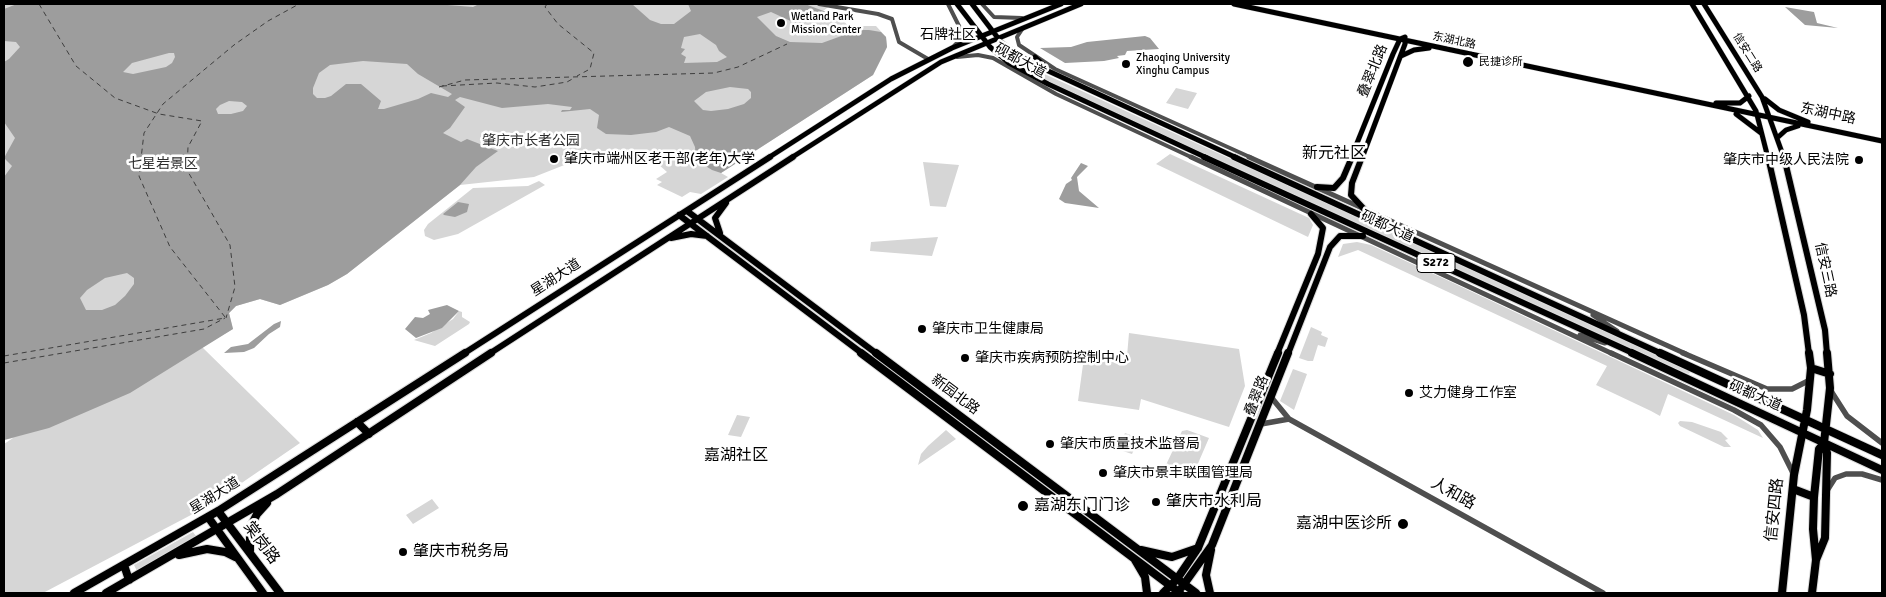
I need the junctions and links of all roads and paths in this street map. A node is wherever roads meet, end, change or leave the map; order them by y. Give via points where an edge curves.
1 (818, 4) edge
2 (948, 4) edge
3 (953, 4) edge
4 (982, 4) edge
5 (1061, 4) edge
6 (1081, 4) edge
7 (1234, 4) edge
8 (1247, 4) edge
9 (1692, 4) edge
10 (1704, 4) edge
11 (973, 5) edge
12 (959, 6) edge
13 (1035, 15) junction
14 (1027, 18) junction
15 (1045, 19) junction
16 (1024, 28) junction
17 (992, 32) junction
18 (1369, 33) junction
19 (1384, 35) junction
20 (980, 36) junction
21 (997, 38) junction
22 (1404, 39) junction
23 (985, 42) junction
24 (952, 48) junction
25 (1444, 49) junction
26 (1393, 54) junction
27 (1401, 56) junction
28 (1035, 57) junction
29 (930, 58) junction
30 (1726, 60) junction
31 (941, 62) junction
32 (1740, 62) junction
33 (1031, 63) junction
34 (1020, 69) junction
35 (1053, 74) junction
36 (1073, 83) junction
37 (1060, 89) junction
38 (1104, 92) junction
39 (1749, 96) junction
40 (1762, 96) junction
41 (1716, 103) junction
42 (1088, 108) junction
43 (1730, 108) junction
44 (1757, 114) junction
45 (1770, 116) junction
46 (1806, 124) junction
47 (1761, 131) junction
48 (1776, 134) junction
49 (1882, 138) edge
50 (1154, 140) junction
51 (1882, 141) edge
52 (1200, 156) junction
53 (768, 159) junction
54 (780, 165) junction
55 (1252, 165) junction
56 (1295, 178) junction
57 (1343, 178) junction
58 (1257, 180) junction
59 (1352, 183) junction
60 (1317, 188) junction
61 (729, 199) junction
62 (1297, 207) junction
63 (1364, 209) junction
64 (687, 210) junction
65 (1311, 214) junction
66 (679, 215) junction
67 (699, 218) junction
68 (1387, 219) junction
69 (691, 223) junction
70 (720, 233) junction
71 (1362, 236) junction
72 (710, 237) junction
73 (664, 240) junction
74 (1320, 242) junction
75 (1420, 242) junction
76 (633, 245) junction
77 (1330, 247) junction
78 (644, 252) junction
79 (743, 252) junction
80 (736, 257) junction
81 (1579, 306) junction
82 (1558, 328) junction
83 (1624, 336) junction
84 (1615, 346) junction
85 (1650, 363) junction
86 (1811, 368) junction
87 (1698, 369) junction
88 (1830, 374) junction
89 (1810, 380) junction
90 (1695, 383) junction
91 (1830, 388) junction
92 (1271, 397) junction
93 (1712, 400) junction
94 (1805, 418) junction
95 (1289, 419) junction
96 (357, 422) junction
97 (1261, 424) junction
98 (1826, 430) junction
99 (1802, 431) junction
100 (369, 434) junction
101 (1824, 443) junction
102 (1882, 443) edge
103 (1882, 455) edge
104 (1882, 470) edge
105 (1794, 475) junction
106 (1882, 480) edge
107 (1793, 489) junction
108 (1826, 490) junction
109 (276, 494) junction
110 (1814, 497) junction
111 (218, 511) junction
112 (208, 517) junction
113 (228, 524) junction
114 (1208, 524) junction
115 (1219, 528) junction
116 (217, 530) junction
117 (1113, 537) junction
118 (1212, 545) junction
119 (1198, 548) junction
120 (1132, 551) junction
121 (250, 552) junction
122 (166, 559) junction
123 (238, 559) junction
124 (1816, 560) junction
125 (124, 565) junction
126 (130, 580) junction
127 (1178, 588) edge
128 (74, 593) edge
129 (106, 593) edge
130 (262, 593) edge
131 (280, 593) edge
132 (1147, 593) edge
133 (1163, 593) edge
134 (1196, 593) edge
135 (1210, 593) edge
136 (1603, 593) edge
137 (1782, 593) edge
138 (1812, 593) edge

1 - 29 street via 892,18 899,42
2 - 24 street via 962,29
3 - 12 street
4 - 14 street via 994,17
5 - 13 main road, 星湖大道
6 - 15 main road, 星湖大道
7 - 18 main road, 东湖北路
8 - 19 main road, 东湖北路
9 - 30 main road, 信安二路
10 - 32 main road, 信安二路
11 - 12 main road
11 - 17 main road, 砚都大道 / S272
12 - 20 main road, 砚都大道 / S272
13 - 14 main road, 星湖大道
13 - 15 main road
14 - 17 main road, 星湖大道
15 - 16 main road, 星湖大道
16 - 21 main road, 星湖大道
16 - 28 street, 砚都大道 via 1017,42
17 - 20 main road, 星湖大道
17 - 21 main road, 砚都大道 / S272
18 - 19 main road, 东湖北路
18 - 26 main road via 1387,42
19 - 22 main road, 东湖北路
20 - 23 main road, 砚都大道 / S272
20 - 24 main road, 星湖大道
21 - 23 main road, 星湖大道
21 - 33 main road, 砚都大道 / S272
22 - 25 main road, 东湖北路
22 - 26 main road, 叠翠北路
22 - 27 main road, 叠翠北路
22 - 41 main road, 东湖北路
23 - 31 main road, 星湖大道
23 - 34 main road, 砚都大道 / S272
24 - 29 main road, 星湖大道
25 - 27 main road via 1420,49
25 - 43 main road, 东湖北路
26 - 27 main road
26 - 57 main road, 叠翠北路
27 - 59 main road, 叠翠北路
28 - 35 main road
28 - 38 street, 砚都大道
29 - 31 main road via 940,58
29 - 53 main road, 星湖大道 via 891,79
30 - 32 main road
30 - 39 main road, 信安二路
31 - 42 street, 砚都大道 via 968,55 988,56 1028,80
31 - 54 main road, 星湖大道
32 - 40 main road, 信安二路
33 - 34 main road
33 - 35 main road, 砚都大道 / S272
34 - 37 main road, 砚都大道 / S272
35 - 36 main road, 砚都大道 / S272
36 - 38 street
36 - 55 main road, 砚都大道 / S272
37 - 42 street
37 - 52 main road, 砚都大道 / S272
38 - 56 street, 砚都大道
39 - 41 main road via 1740,103
39 - 44 main road, 信安二路
40 - 45 main road, 信安二路
40 - 46 main road via 1779,110
41 - 43 main road, 东湖北路
42 - 50 street, 砚都大道
43 - 44 main road, 东湖北路
43 - 47 main road
44 - 45 main road, 东湖中路
44 - 47 main road
45 - 46 main road, 东湖中路
45 - 48 main road, 信安三路
46 - 48 main road
46 - 49 main road, 东湖中路
46 - 51 main road, 东湖中路
47 - 48 main road
47 - 86 main road via 1774,175 1804,315
48 - 88 main road, 信安三路 via 1806,242 1825,330
50 - 52 street
50 - 62 street, 砚都大道
52 - 58 main road, 砚都大道 / S272
53 - 54 main road
53 - 64 main road, 星湖大道
54 - 61 main road, 星湖大道
55 - 56 street
55 - 75 main road, 砚都大道 / S272
56 - 60 street, 砚都大道
57 - 59 main road via 1345,182
57 - 60 main road via 1334,188
58 - 62 street
58 - 84 main road, 砚都大道 / S272
59 - 63 main road via 1351,195
60 - 63 street, 砚都大道
61 - 67 main road, 星湖大道
61 - 70 main road via 716,218
62 - 65 street, 砚都大道
63 - 68 street, 砚都大道
64 - 66 main road, 星湖大道
64 - 67 main road, 新园北路
65 - 71 street, 砚都大道
65 - 74 main road, 叠翠路 via 1323,228
66 - 69 main road, 新园北路
66 - 76 main road, 星湖大道
67 - 69 main road, 星湖大道
67 - 70 main road, 新园北路
68 - 75 street
68 - 81 street, 砚都大道
69 - 72 main road, 新园北路
69 - 73 main road, 星湖大道
70 - 79 main road, 新园北路
71 - 77 main road via 1340,236
71 - 82 street, 砚都大道
72 - 73 main road via 691,234
72 - 80 main road, 新园北路
73 - 78 main road, 星湖大道
74 - 77 main road via 1327,242
74 - 114 main road, 叠翠路 via 1308,282
75 - 83 main road, 砚都大道 / S272
76 - 78 main road
76 - 96 main road, 星湖大道
77 - 92 main road, 叠翠路
78 - 100 main road, 星湖大道
79 - 80 main road
79 - 117 main road, 新园北路
80 - 117 main road, 新园北路
81 - 83 street
81 - 89 street, 砚都大道 via 1766,389 1792,388
82 - 84 street
82 - 93 street, 砚都大道
83 - 87 main road, 砚都大道 / S272
84 - 85 main road, 砚都大道 / S272
85 - 90 main road, 砚都大道 / S272
85 - 93 street
86 - 88 main road
86 - 89 main road
87 - 90 main road via 1701,379
87 - 94 main road, 砚都大道 / S272
88 - 91 main road, 信安三路
89 - 94 main road
90 - 99 main road, 砚都大道 / S272
91 - 98 main road, 信安三路
91 - 102 street via 1847,416
92 - 95 street
92 - 97 main road, 叠翠路
93 - 105 street, 砚都大道 via 1761,425 1780,447
94 - 98 main road, 砚都大道 / S272
94 - 99 main road, 信安四路
95 - 97 street
95 - 136 street, 人和路
96 - 100 main road
96 - 111 main road, 星湖大道
97 - 115 main road, 叠翠路
98 - 101 main road, 信安三路
98 - 103 main road, 砚都大道 / S272
99 - 101 main road, 砚都大道 / S272
99 - 105 main road, 信安四路
100 - 109 main road, 星湖大道
101 - 104 main road, 砚都大道 / S272
101 - 108 main road via 1827,453
101 - 110 main road via 1819,449
105 - 107 main road, 信安四路
106 - 108 street via 1862,474 1846,474 1834,478
107 - 110 main road
107 - 137 main road, 信安四路
108 - 124 main road via 1825,538
109 - 113 main road, 星湖大道
109 - 121 main road via 253,520
110 - 124 main road
111 - 112 main road, 星湖大道
111 - 113 main road, 棠岗路
112 - 116 main road, 棠岗路
112 - 125 main road, 星湖大道
113 - 116 main road, 星湖大道
113 - 121 main road, 棠岗路
114 - 115 main road
114 - 119 main road, 叠翠路
115 - 118 main road, 叠翠路
116 - 122 main road, 星湖大道
116 - 123 main road, 棠岗路
117 - 120 main road, 新园北路
118 - 127 main road, 叠翠路
118 - 135 main road via 1206,575
119 - 120 main road via 1172,557
119 - 127 main road, 叠翠路
120 - 127 main road, 新园北路
120 - 132 main road via 1145,577
121 - 131 main road, 棠岗路
122 - 123 main road via 206,549 226,552
122 - 126 main road, 星湖大道
123 - 130 main road, 棠岗路
124 - 138 main road
125 - 126 main road
125 - 128 main road, 星湖大道
126 - 129 main road, 星湖大道
127 - 133 main road
127 - 134 main road, 新园北路

